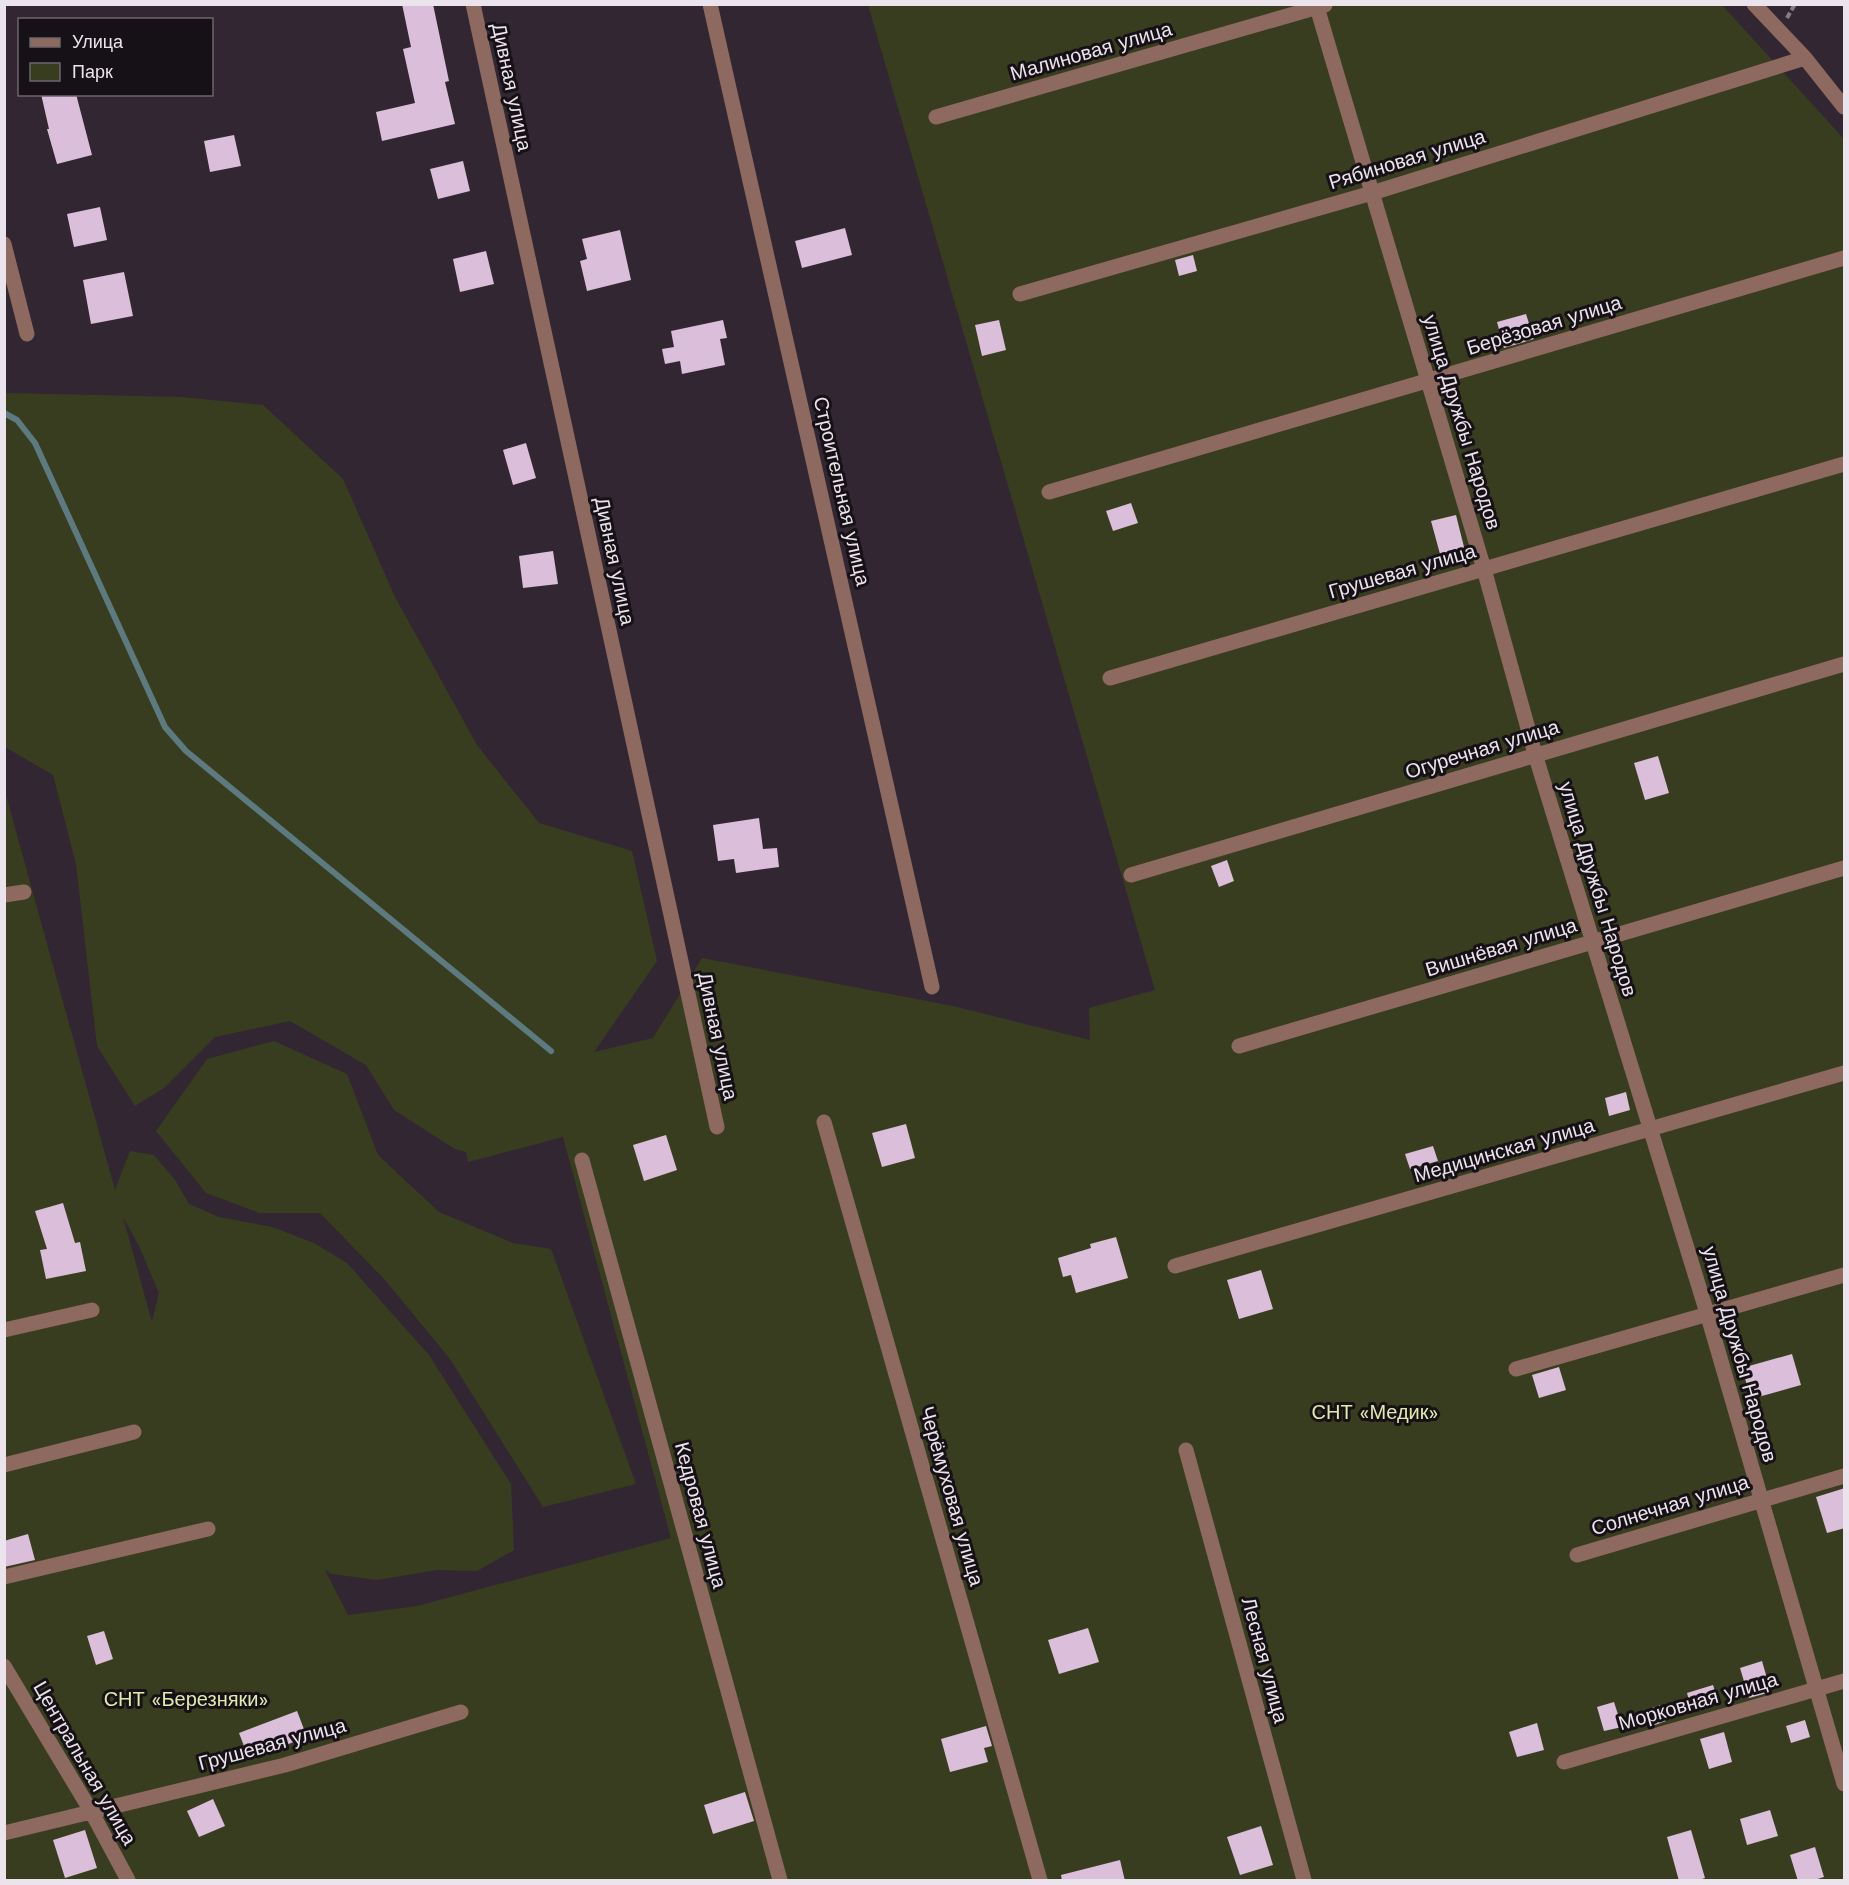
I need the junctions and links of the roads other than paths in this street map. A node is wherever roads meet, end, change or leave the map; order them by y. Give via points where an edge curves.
1 (473, 4) edge
2 (710, 4) edge
3 (1754, 4) edge
4 (1320, 6) edge
5 (1805, 58) junction
6 (1845, 107) edge
7 (936, 117) dead end
8 (1372, 193) junction
9 (4, 244) edge
10 (1845, 258) edge
11 (1020, 294) dead end
12 (27, 334) dead end
13 (1428, 382) junction
14 (1845, 464) edge
15 (1049, 492) dead end
16 (1484, 569) junction
17 (1845, 664) edge
18 (1110, 678) dead end
19 (1535, 754) junction
20 (1845, 868) edge
21 (1131, 875) dead end
22 (24, 892) dead end
23 (4, 896) edge
24 (1593, 941) junction
25 (932, 987) dead end
26 (1239, 1046) dead end
27 (1845, 1073) edge
28 (824, 1122) dead end
29 (717, 1127) dead end
30 (1650, 1130) junction
31 (582, 1160) dead end
32 (1175, 1266) dead end
33 (1845, 1275) edge
34 (92, 1310) dead end
35 (1707, 1313) junction
36 (4, 1330) edge
37 (1516, 1369) dead end
38 (134, 1432) dead end
39 (1186, 1450) dead end
40 (4, 1465) edge
41 (1845, 1476) edge
42 (1760, 1500) junction
43 (208, 1529) dead end
44 (1577, 1555) dead end
45 (4, 1577) edge
46 (4, 1666) edge
47 (1845, 1681) edge
48 (1815, 1688) junction
49 (461, 1712) dead end
50 (1564, 1762) dead end
51 (1845, 1784) edge
52 (91, 1811) junction
53 (4, 1833) edge
54 (128, 1881) edge
55 (780, 1881) edge
56 (1040, 1881) edge
57 (1304, 1881) edge

1 - 29 street, Дивная улица
2 - 25 street, Строительная улица
3 - 5 street
4 - 7 street, Малиновая улица
4 - 8 street, улица Дружбы Народов
5 - 6 street
5 - 8 street, Рябиновая улица
8 - 11 street, Рябиновая улица
8 - 13 street, улица Дружбы Народов
9 - 12 street
10 - 13 street, Берёзовая улица
13 - 15 street, Берёзовая улица
13 - 16 street, улица Дружбы Народов
14 - 16 street, Грушевая улица
16 - 18 street, Грушевая улица
16 - 19 street, улица Дружбы Народов
17 - 19 street, Огуречная улица
19 - 21 street, Огуречная улица
19 - 24 street, улица Дружбы Народов
20 - 24 street, Вишнёвая улица
22 - 23 street
24 - 26 street, Вишнёвая улица
24 - 30 street, улица Дружбы Народов
27 - 30 street, Медицинская улица
28 - 56 street, Черёмуховая улица
30 - 32 street, Медицинская улица
30 - 35 street, улица Дружбы Народов
31 - 55 street, Кедровая улица
33 - 35 street
34 - 36 street
35 - 37 street
35 - 42 street, улица Дружбы Народов
38 - 40 street
39 - 57 street, Лесная улица
41 - 42 street, Солнечная улица
42 - 44 street, Солнечная улица
42 - 48 street, улица Дружбы Народов
43 - 45 street
46 - 52 street, Центральная улица
47 - 48 street, Морковная улица
48 - 50 street, Морковная улица
48 - 51 street, улица Дружбы Народов
49 - 52 street, Грушевая улица via 285,1765
52 - 53 street, Грушевая улица
52 - 54 street, Центральная улица

